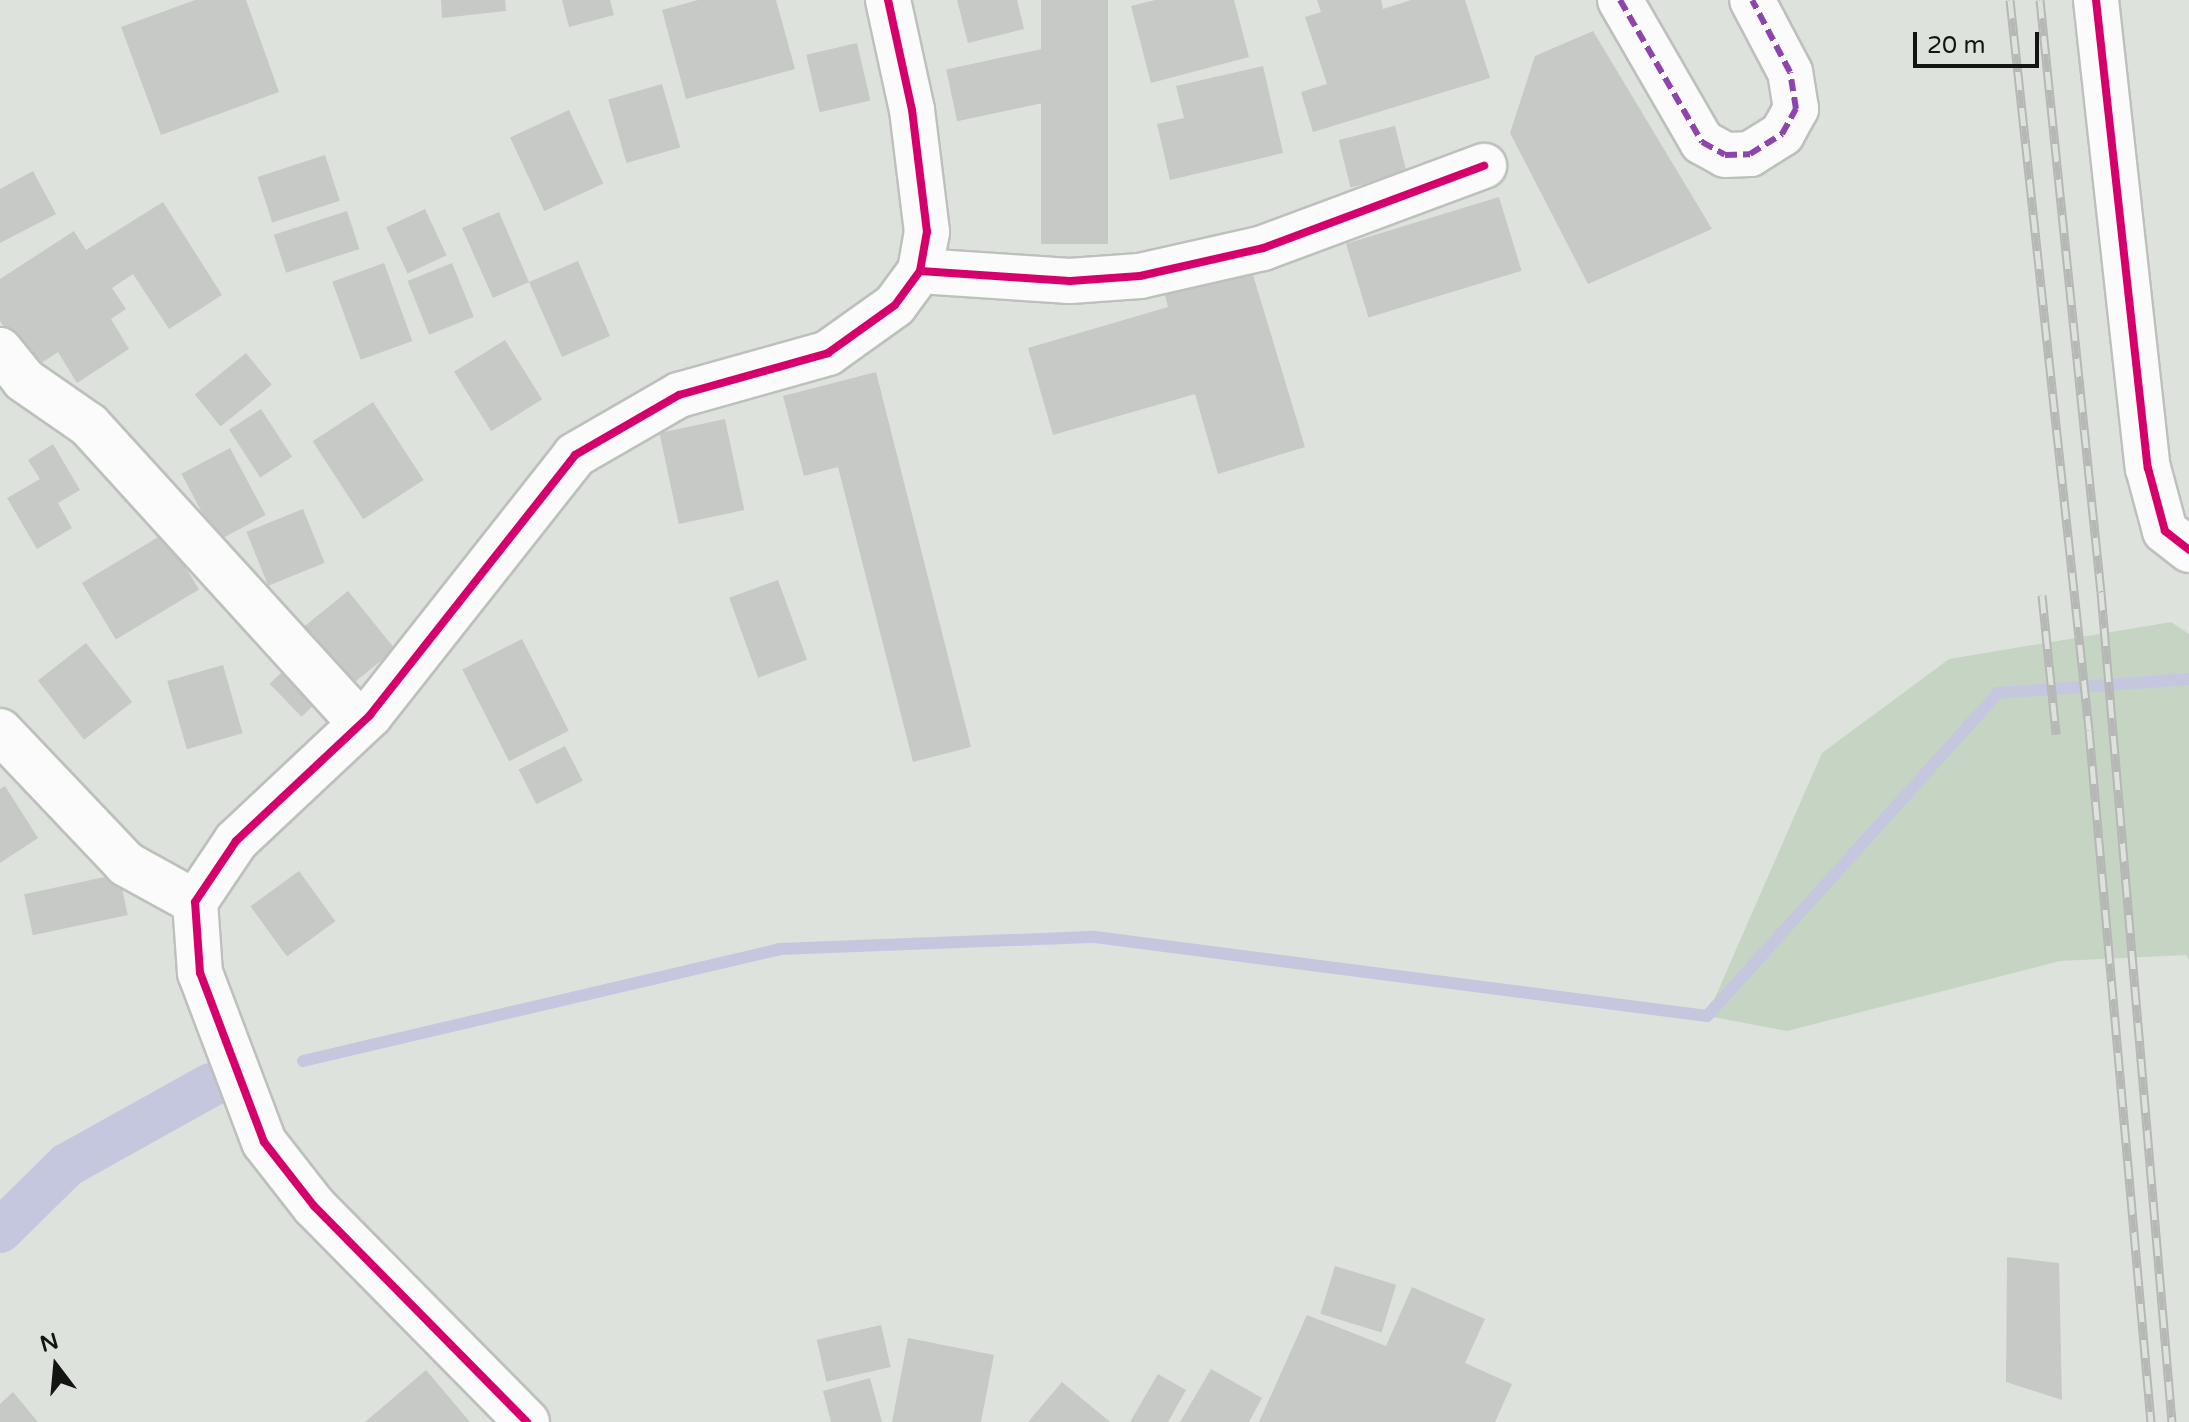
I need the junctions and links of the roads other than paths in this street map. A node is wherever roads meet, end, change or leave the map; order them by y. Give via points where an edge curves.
1 (888, 0) edge
2 (1620, 0) edge
3 (1752, 0) edge
4 (2096, 0) edge
5 (1484, 166) dead end
6 (920, 271) junction
7 (0, 350) edge
8 (2189, 550) edge
9 (359, 722) junction
10 (0, 731) edge
11 (195, 902) junction
12 (527, 1422) edge

1 - 6 street via 921,176 927,232
2 - 3 street via 1702,142 1725,155 1750,154 1782,134 1796,109 1790,72
4 - 8 street via 2148,468 2165,531
5 - 6 street via 1263,248 1140,276 1070,281
6 - 9 street via 895,305 841,346 679,395 575,455
7 - 9 street via 24,380 89,425
9 - 11 street via 236,841
10 - 11 street via 126,864
11 - 12 street via 200,973 264,1142 314,1206

